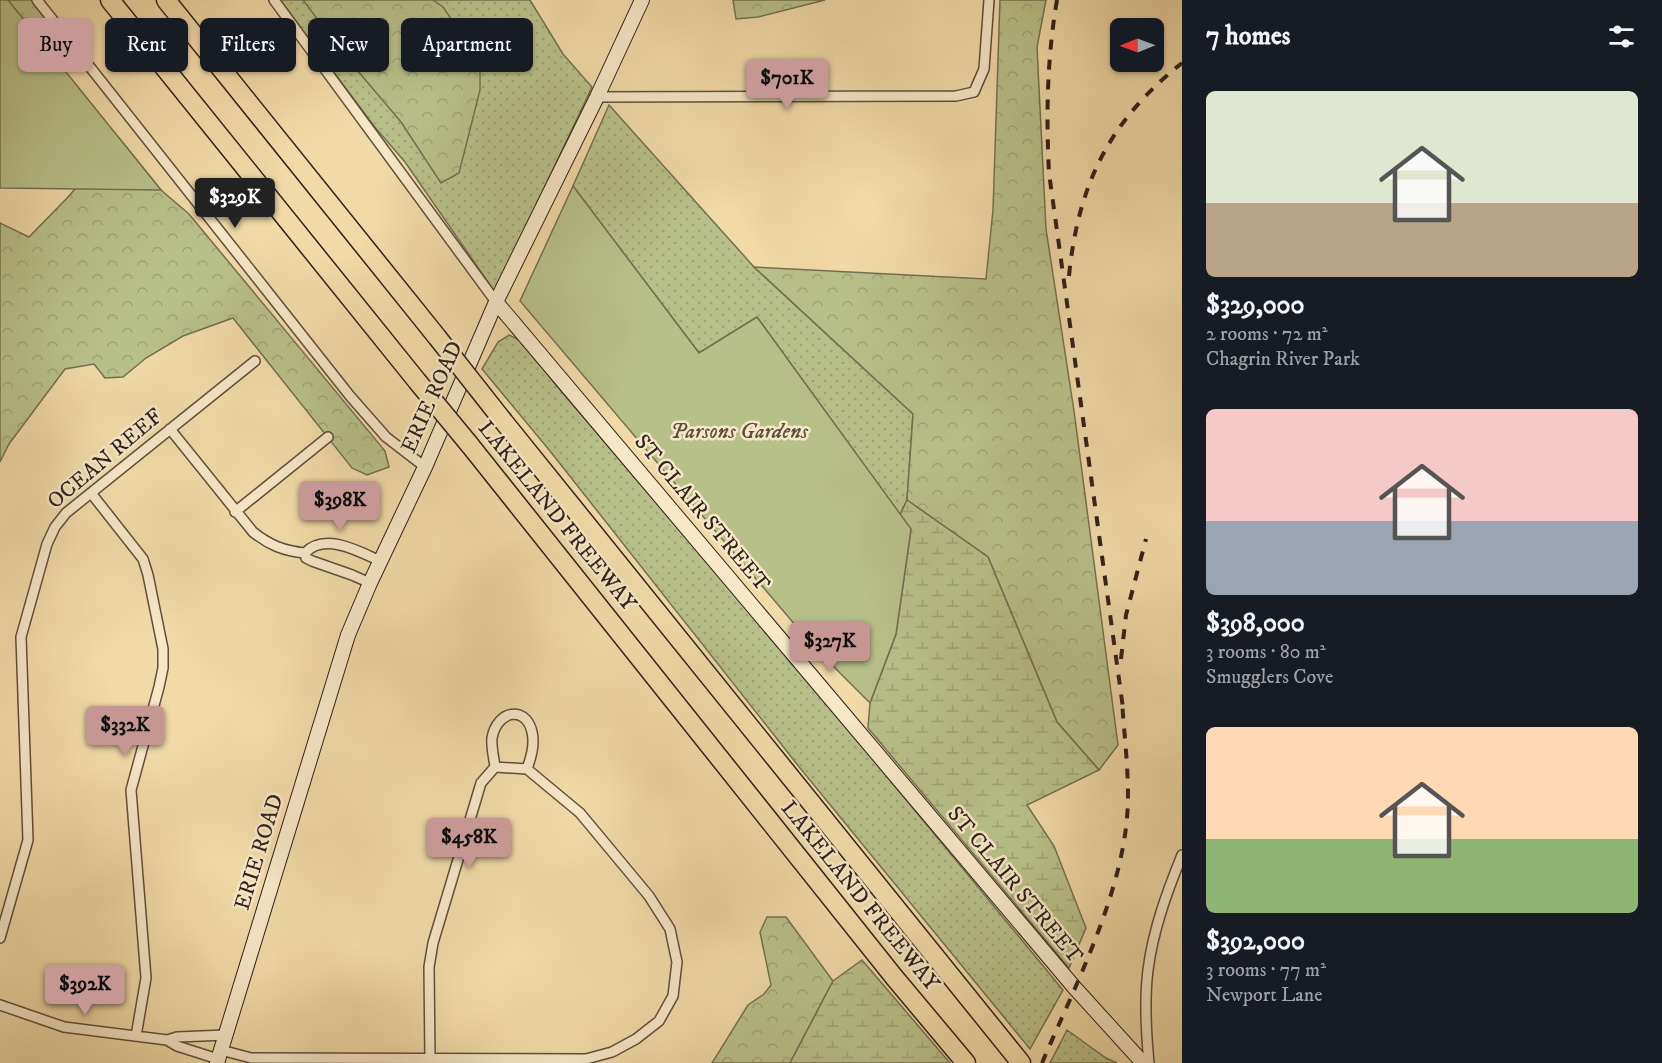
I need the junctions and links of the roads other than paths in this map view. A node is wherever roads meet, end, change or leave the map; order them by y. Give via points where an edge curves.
1 (37, 0) edge
2 (110, 0) edge
3 (166, 0) edge
4 (274, 0) edge
5 (642, 0) edge
6 (989, 0) edge
7 (597, 97) junction
8 (496, 302) junction
9 (255, 361) dead end
10 (170, 429) junction
11 (328, 437) dead end
12 (425, 466) junction
13 (91, 494) junction
14 (235, 513) junction
15 (305, 553) junction
16 (380, 561) junction
17 (370, 583) junction
18 (495, 766) junction
19 (527, 770) junction
20 (1182, 855) edge
21 (0, 938) edge
22 (0, 1005) edge
23 (226, 1035) junction
24 (136, 1036) junction
25 (167, 1040) junction
26 (219, 1057) edge
27 (430, 1060) junction
28 (966, 1063) edge
29 (1021, 1063) edge
30 (1143, 1063) edge
31 (1149, 1063) edge

1 - 12 street via 350,396 386,437
2 - 28 highway, LAKELAND FREEWAY, bridge
3 - 29 highway, LAKELAND FREEWAY, bridge
4 - 8 street, ST CLAIR STREET
5 - 7 street, ERIE ROAD
6 - 7 street via 984,69 974,92 956,96
7 - 8 street, ERIE ROAD
8 - 12 street, ERIE ROAD
8 - 30 street, ST CLAIR STREET via 1074,987
9 - 10 street, OCEAN REEF
10 - 13 street, OCEAN REEF
10 - 14 street
11 - 14 street
12 - 16 street, ERIE ROAD
13 - 21 street, OCEAN REEF via 55,527 21,637 28,840
13 - 24 street via 143,560 163,649 159,687 131,790 146,978
14 - 15 street via 267,544
15 - 16 street via 316,544 325,543
15 - 17 street via 312,561
16 - 17 street, ERIE ROAD
17 - 23 street, ERIE ROAD via 330,689
18 - 19 street
18 - 19 street via 491,741 502,717 509,714 521,716 532,732 534,746
18 - 27 street via 481,783 433,943 429,967
19 - 27 street via 580,813 649,896 670,928 677,962 673,996 659,1021 636,1039 603,1055 586,1059
20 - 31 street via 1156,926 1148,971
22 - 24 street via 64,1027
23 - 25 street
23 - 26 street, ERIE ROAD
24 - 25 street
25 - 26 street
26 - 27 street

